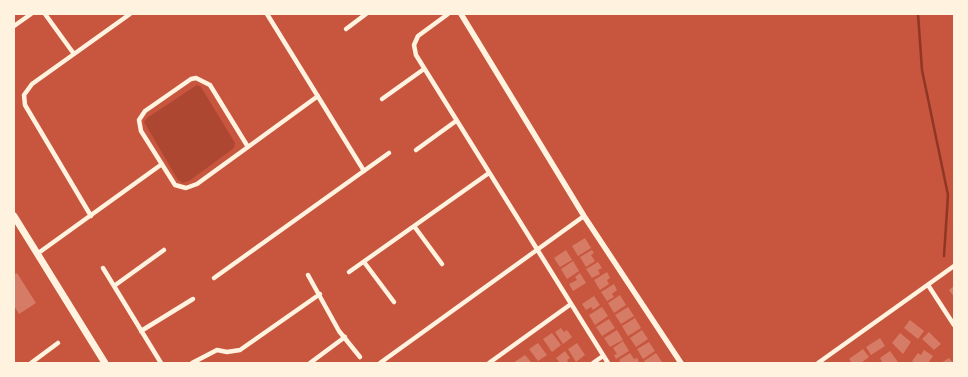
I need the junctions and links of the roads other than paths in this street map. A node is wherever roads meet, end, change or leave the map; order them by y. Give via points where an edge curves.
1 (31, 14) edge
2 (45, 14) edge
3 (130, 14) edge
4 (267, 14) edge
5 (366, 14) edge
6 (448, 14) edge
7 (461, 14) edge
8 (14, 26) edge
9 (346, 28) dead end
10 (74, 54) junction
11 (424, 69) junction
12 (318, 96) junction
13 (382, 99) dead end
14 (456, 121) junction
15 (248, 147) junction
16 (416, 150) dead end
17 (389, 153) dead end
18 (162, 164) junction
19 (364, 171) junction
20 (489, 173) junction
21 (14, 216) edge
22 (91, 216) junction
23 (584, 216) junction
24 (414, 226) junction
25 (164, 250) dead end
26 (537, 250) junction
27 (37, 254) junction
28 (364, 262) junction
29 (442, 264) dead end
30 (954, 266) edge
31 (103, 268) dead end
32 (349, 272) dead end
33 (308, 275) dead end
34 (214, 278) dead end
35 (928, 285) junction
36 (114, 286) junction
37 (320, 294) junction
38 (192, 299) dead end
39 (394, 302) dead end
40 (571, 304) junction
41 (954, 325) edge
42 (141, 331) junction
43 (345, 337) junction
44 (58, 343) dead end
45 (604, 356) junction
46 (360, 357) dead end
47 (497, 357) junction
48 (31, 363) edge
49 (104, 363) edge
50 (161, 363) edge
51 (192, 363) edge
52 (310, 363) edge
53 (380, 363) edge
54 (489, 363) edge
55 (501, 363) edge
56 (593, 363) edge
57 (608, 363) edge
58 (681, 363) edge
59 (818, 363) edge

1 - 8 street
2 - 10 street
3 - 10 street
4 - 12 street
5 - 9 street
6 - 11 street via 418,36 414,45
7 - 23 street
10 - 22 street via 32,84 24,95 24,105
11 - 13 street
11 - 14 street
12 - 15 street
12 - 19 street
14 - 16 street
14 - 20 street
15 - 18 street via 197,184 186,188 176,186
15 - 18 street via 210,85 196,78 145,111 139,120 140,130
17 - 19 street
18 - 22 street
19 - 34 street
20 - 24 street
20 - 26 street
21 - 27 main road
22 - 27 street
23 - 26 street
23 - 58 street
24 - 28 street
24 - 29 street
25 - 36 street
26 - 40 street
26 - 53 street
27 - 49 main road
28 - 32 street
28 - 39 street
30 - 35 street
31 - 36 street
33 - 37 street
35 - 41 street
35 - 59 street
36 - 42 street
37 - 43 street
37 - 51 street via 240,350 211,351
38 - 42 street
40 - 45 street
40 - 47 street
42 - 50 street
43 - 46 street
43 - 52 street
44 - 48 street
45 - 56 street
45 - 57 street
47 - 54 street
47 - 55 street

